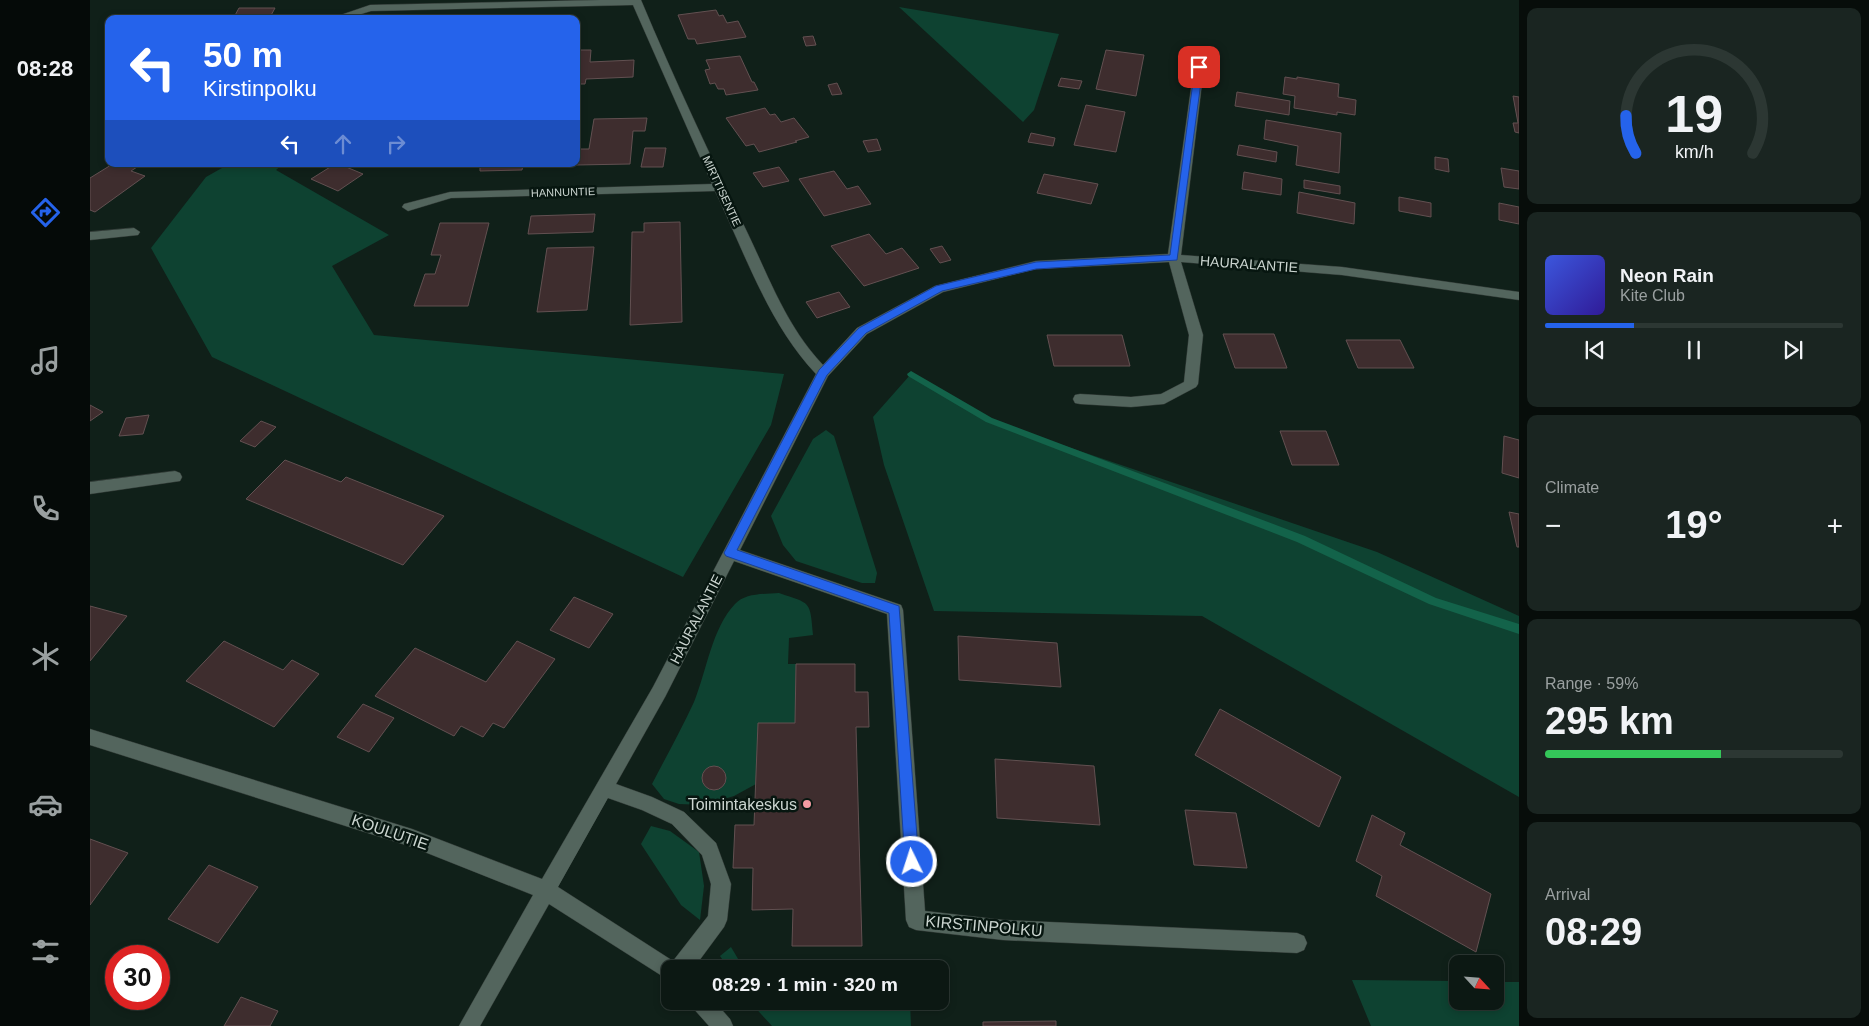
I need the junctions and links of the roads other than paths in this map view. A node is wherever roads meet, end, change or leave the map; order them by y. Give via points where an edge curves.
1 (637, 1) edge
2 (347, 15) edge
3 (1199, 67) dead end
4 (719, 187) junction
5 (408, 207) dead end
6 (134, 232) dead end
7 (90, 236) edge
8 (1174, 258) junction
9 (1519, 296) edge
10 (823, 373) junction
11 (1080, 399) dead end
12 (176, 477) dead end
13 (90, 488) edge
14 (730, 553) junction
15 (90, 737) edge
16 (603, 788) junction
17 (545, 890) junction
18 (1297, 943) dead end
19 (687, 960) edge
20 (661, 965) edge
21 (708, 1010) edge
22 (469, 1026) edge
23 (723, 1026) edge

1 - 2 street via 370,8
1 - 4 street, MIRTTISENTIE
3 - 8 street
4 - 5 street, HANNUNTIE via 450,195
4 - 10 street, MIRTTISENTIE via 784,321 805,356
6 - 7 street
8 - 9 street, HAURALANTIE via 1342,271
8 - 10 street, HAURALANTIE via 1036,266 939,289 862,331
8 - 11 street via 1196,335 1191,384 1164,399 1132,402
10 - 14 street, HAURALANTIE
12 - 13 street
14 - 16 street, HAURALANTIE via 659,692
14 - 18 street, KIRSTINPOLKU via 895,610 916,920 1003,930
15 - 17 street, KOULUTIE via 412,838
16 - 17 street, HAURALANTIE
16 - 19 street via 678,818 709,849 721,884 717,920
17 - 20 street, KOULUTIE
17 - 22 street, HAURALANTIE
21 - 23 street

